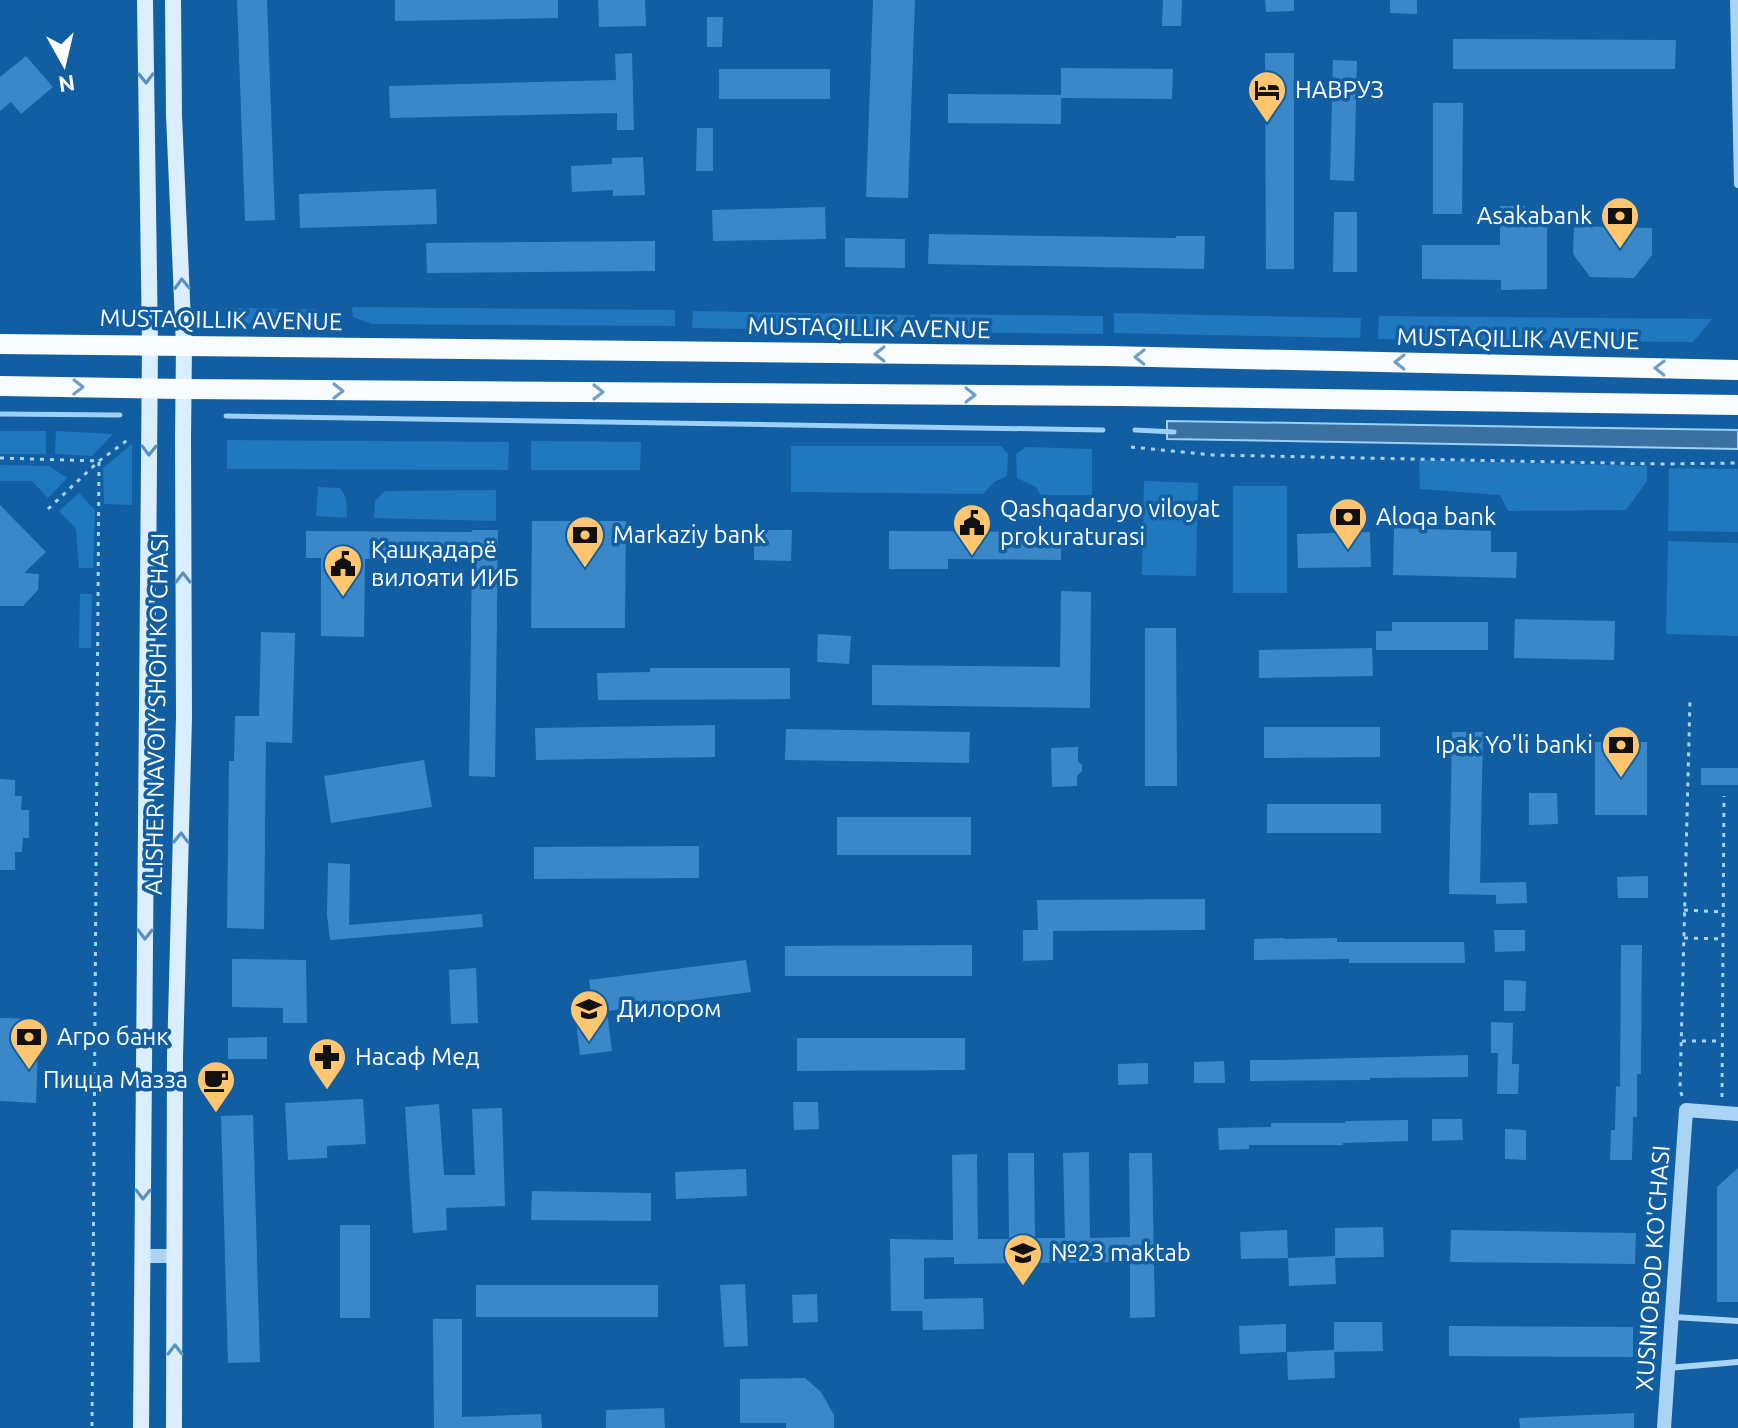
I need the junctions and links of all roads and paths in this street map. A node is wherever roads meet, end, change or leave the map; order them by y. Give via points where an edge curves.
1 (145, 0) edge
2 (173, 0) edge
3 (1734, 0) edge
4 (1738, 184) edge
5 (0, 344) edge
6 (150, 344) junction
7 (184, 345) junction
8 (1738, 370) edge
9 (0, 386) edge
10 (150, 389) junction
11 (183, 389) junction
12 (1738, 405) edge
13 (129, 439) dead end
14 (1131, 447) dead end
15 (0, 458) edge
16 (99, 461) junction
17 (1738, 463) edge
18 (48, 509) dead end
19 (1690, 700) dead end
20 (1724, 796) dead end
21 (1684, 910) junction
22 (1723, 912) junction
23 (1684, 938) junction
24 (1723, 939) junction
25 (1681, 1041) junction
26 (1722, 1041) junction
27 (1686, 1110) junction
28 (1722, 1113) junction
29 (1738, 1114) edge
30 (142, 1256) junction
31 (175, 1256) junction
32 (1672, 1317) junction
33 (1738, 1321) edge
34 (1738, 1362) edge
35 (1668, 1368) junction
36 (92, 1428) edge
37 (141, 1428) edge
38 (174, 1428) edge
39 (1664, 1428) edge

1 -> 6 main road, ALISHER NAVOIY SHOH KO'CHASI
7 -> 2 main road, ALISHER NAVOIY SHOH KO'CHASI
3 - 4 street
5 - 6 main road, MUSTAQILLIK AVENUE
6 - 7 main road, MUSTAQILLIK AVENUE
6 - 10 main road, ALISHER NAVOIY SHOH KO'CHASI
8 -> 7 main road, MUSTAQILLIK AVENUE
7 - 11 main road, ALISHER NAVOIY SHOH KO'CHASI
9 -> 10 main road
10 - 11 main road
10 -> 30 main road, ALISHER NAVOIY SHOH KO'CHASI
11 -> 12 main road
31 -> 11 main road, ALISHER NAVOIY SHOH KO'CHASI via 184,718
13 - 16 path
14 - 17 path via 1213,455
15 - 16 path
16 - 18 path
16 - 36 path
19 - 21 path
20 - 22 path
21 - 22 path
21 - 23 path
22 - 24 path
23 - 24 path
23 - 25 path
24 - 26 path
25 - 26 path
25 - 27 path via 1680,1089
26 - 28 path
27 - 28 street
27 - 32 street, XUSNIOBOD KO'CHASI
28 - 29 street
30 - 31 street
30 - 37 main road, ALISHER NAVOIY SHOH KO'CHASI
38 -> 31 main road, ALISHER NAVOIY SHOH KO'CHASI
32 - 33 lane
32 - 35 street, XUSNIOBOD KO'CHASI
34 - 35 lane
35 - 39 street, XUSNIOBOD KO'CHASI

